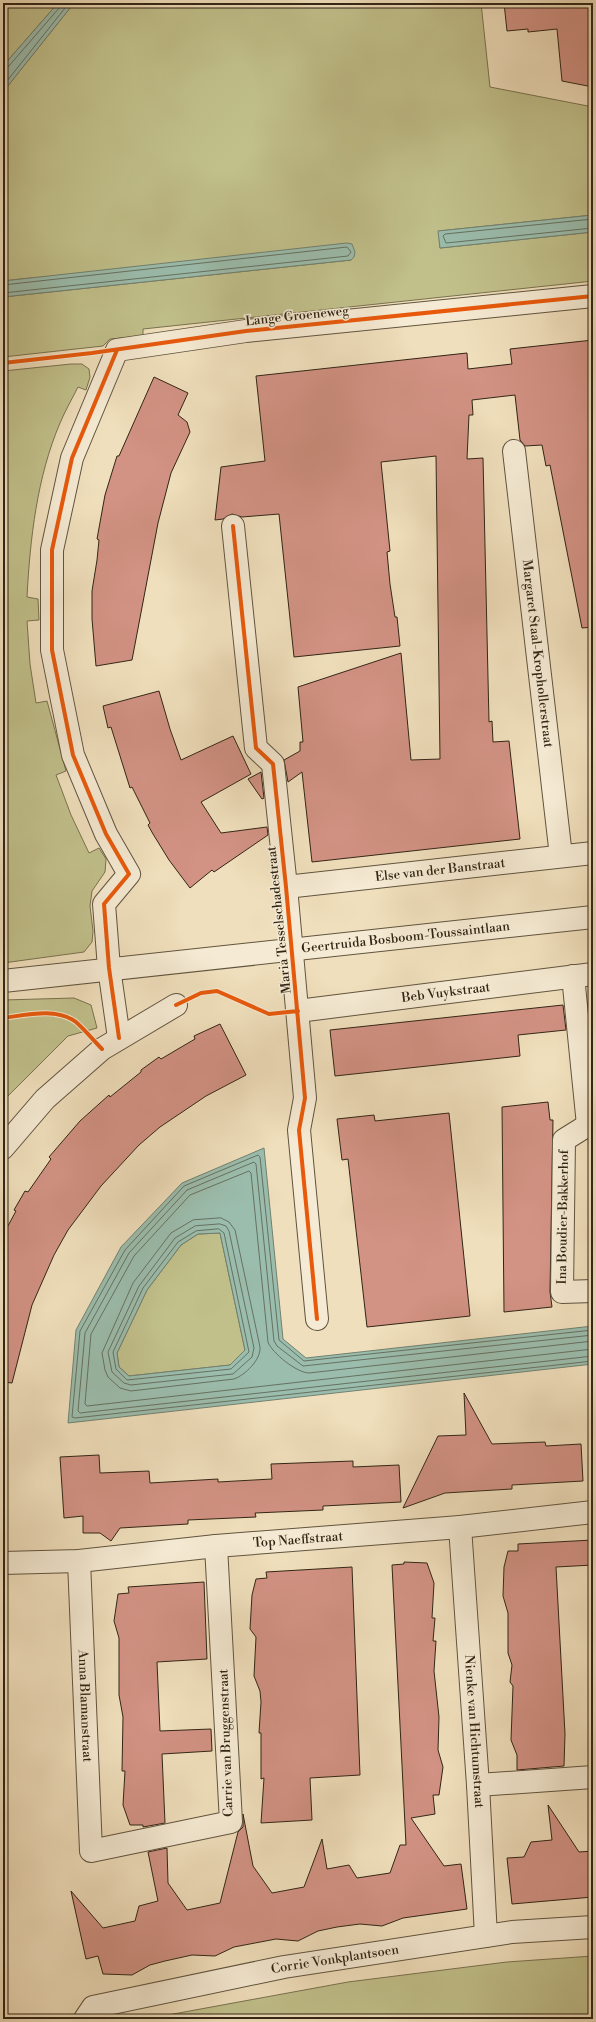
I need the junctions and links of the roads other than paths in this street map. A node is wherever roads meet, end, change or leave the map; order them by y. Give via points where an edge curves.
1 (593, 296) edge
2 (514, 451) dead end
3 (233, 526) dead end
4 (593, 853) edge
5 (561, 856) junction
6 (286, 887) junction
7 (593, 917) edge
8 (292, 949) junction
9 (109, 968) junction
10 (583, 975) edge
11 (3, 981) edge
12 (176, 1005) dead end
13 (298, 1011) junction
14 (119, 1038) junction
15 (591, 1126) edge
16 (3, 1148) edge
17 (593, 1291) edge
18 (318, 1319) dead end
19 (593, 1512) edge
20 (460, 1527) junction
21 (216, 1546) junction
22 (78, 1561) junction
23 (3, 1564) edge
24 (593, 1777) edge
25 (478, 1785) junction
26 (91, 1851) joint
27 (593, 1927) edge
28 (486, 1936) junction
29 (85, 2019) edge

1 - 9 street, Lange Groeneweg via 246,331 117,350 72,458 52,550 52,650 73,755 106,834 129,874 104,904
2 - 5 street, Margaret Staal-Krophollerstraat
3 - 6 street, Maria Tesselschadestraat via 256,748 273,764
4 - 5 street, Else van der Banstraat
5 - 6 street, Else van der Banstraat
6 - 8 street, Maria Tesselschadestraat
7 - 8 street, Geertruida Bosboom-Toussaintlaan
8 - 9 street, Geertruida Bosboom-Toussaintlaan
8 - 13 street, Maria Tesselschadestraat
9 - 11 street, Geertruida Bosboom-Toussaintlaan
9 - 14 street
10 - 13 street, Beb Vuykstraat
10 - 15 street, Ina Boudier-Bakkerhof
12 - 14 street
13 - 18 street, Maria Tesselschadestraat via 305,1098 299,1130
14 - 16 street via 102,1049 45,1099
15 - 17 street, Ina Boudier-Bakkerhof via 564,1140 562,1292
19 - 20 street, Top Naeffstraat
20 - 21 street, Top Naeffstraat
20 - 25 street, Nienke van Hichtumstraat
21 - 22 street, Top Naeffstraat
21 - 26 street, Carrie van Bruggenstraat via 231,1822
22 - 23 street, Top Naeffstraat
22 - 26 street, Anna Blamanstraat
24 - 25 street
25 - 28 street, Nienke van Hichtumstraat
27 - 28 street, Corrie Vonkplantsoen
28 - 29 street, Corrie Vonkplantsoen via 284,1967 93,2007

